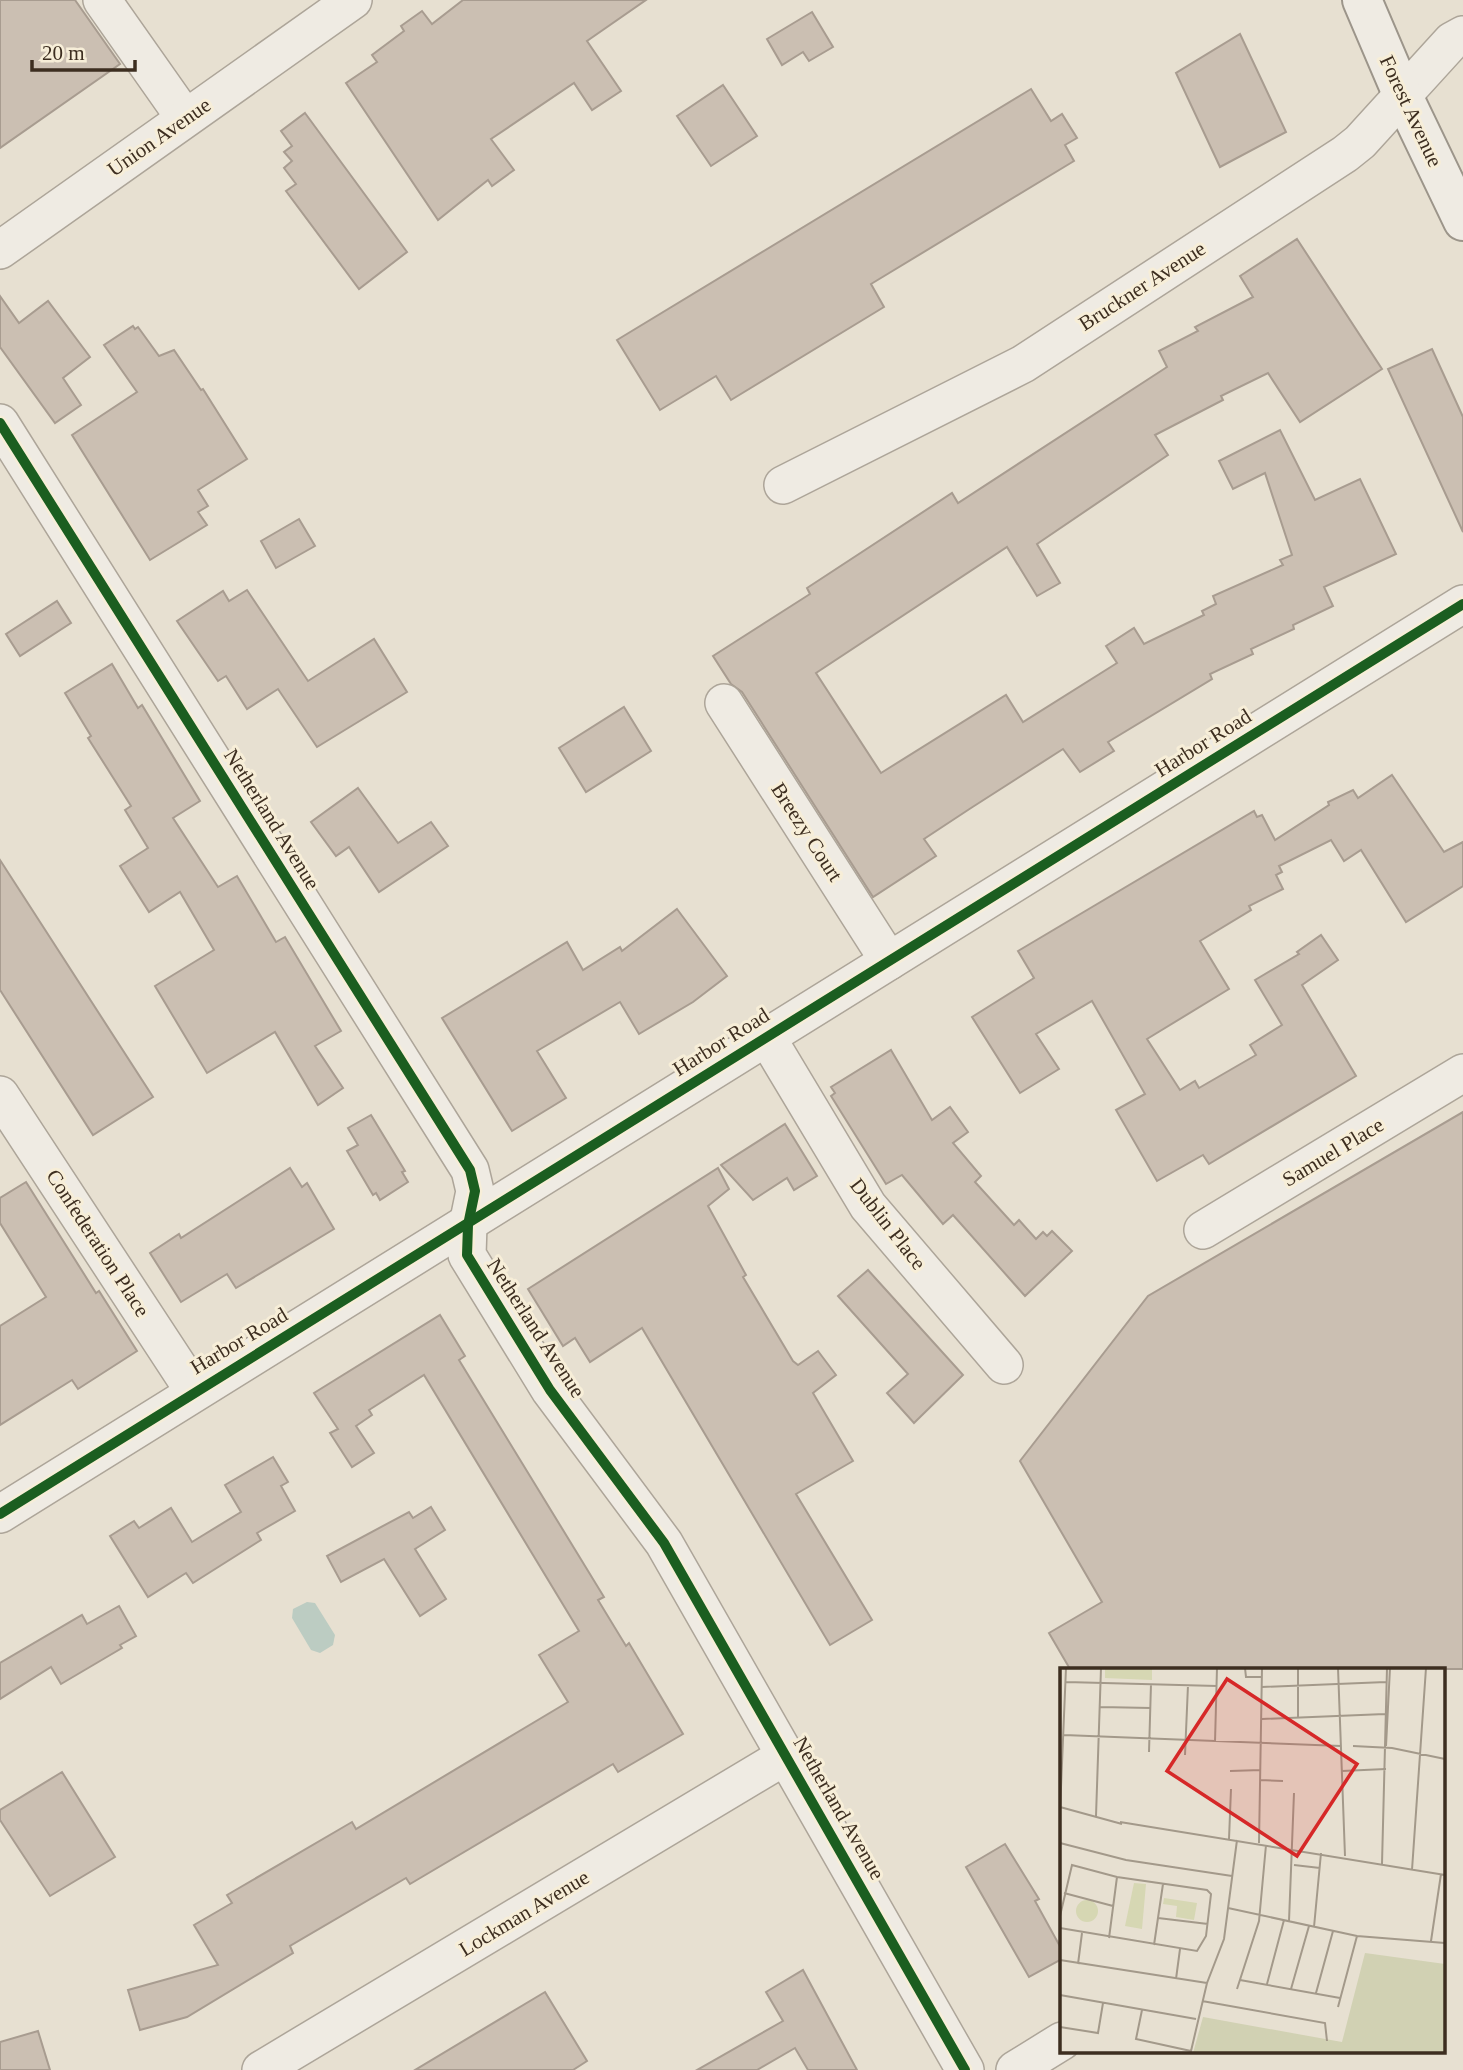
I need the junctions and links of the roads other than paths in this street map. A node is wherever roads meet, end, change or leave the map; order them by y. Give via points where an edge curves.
1 (102, 0) edge
2 (353, 0) edge
3 (1362, 0) edge
4 (1463, 35) edge
5 (1402, 96) junction
6 (185, 118) junction
7 (1463, 221) edge
8 (0, 250) edge
9 (0, 423) edge
10 (783, 485) dead end
11 (1463, 604) edge
12 (724, 703) dead end
13 (889, 961) junction
14 (766, 1036) junction
15 (1463, 1073) edge
16 (0, 1095) edge
17 (468, 1224) junction
18 (1203, 1230) dead end
19 (1004, 1365) dead end
20 (194, 1391) junction
21 (0, 1514) edge
22 (787, 1755) junction
23 (1060, 2042) edge
24 (261, 2070) edge
25 (965, 2070) edge
26 (1015, 2070) edge

1 - 6 street
2 - 6 street, Union Avenue
3 - 5 main road, Forest Avenue
4 - 5 street, Bruckner Avenue via 1452,41
5 - 7 main road, Forest Avenue
5 - 10 street, Bruckner Avenue via 1345,154 1023,364
6 - 8 street, Union Avenue
9 - 17 street, Netherland Avenue via 470,1170 475,1191
11 - 13 street, Harbor Road
12 - 13 street, Breezy Court
13 - 14 street, Harbor Road
14 - 17 street, Harbor Road
14 - 19 street, Dublin Place via 868,1206
15 - 18 street, Samuel Place
16 - 20 street, Confederation Place
17 - 20 street, Harbor Road
17 - 22 street, Netherland Avenue via 467,1255 479,1276 550,1390 664,1543
20 - 21 street, Harbor Road
22 - 24 street, Lockman Avenue
22 - 25 street, Netherland Avenue
23 - 26 street

